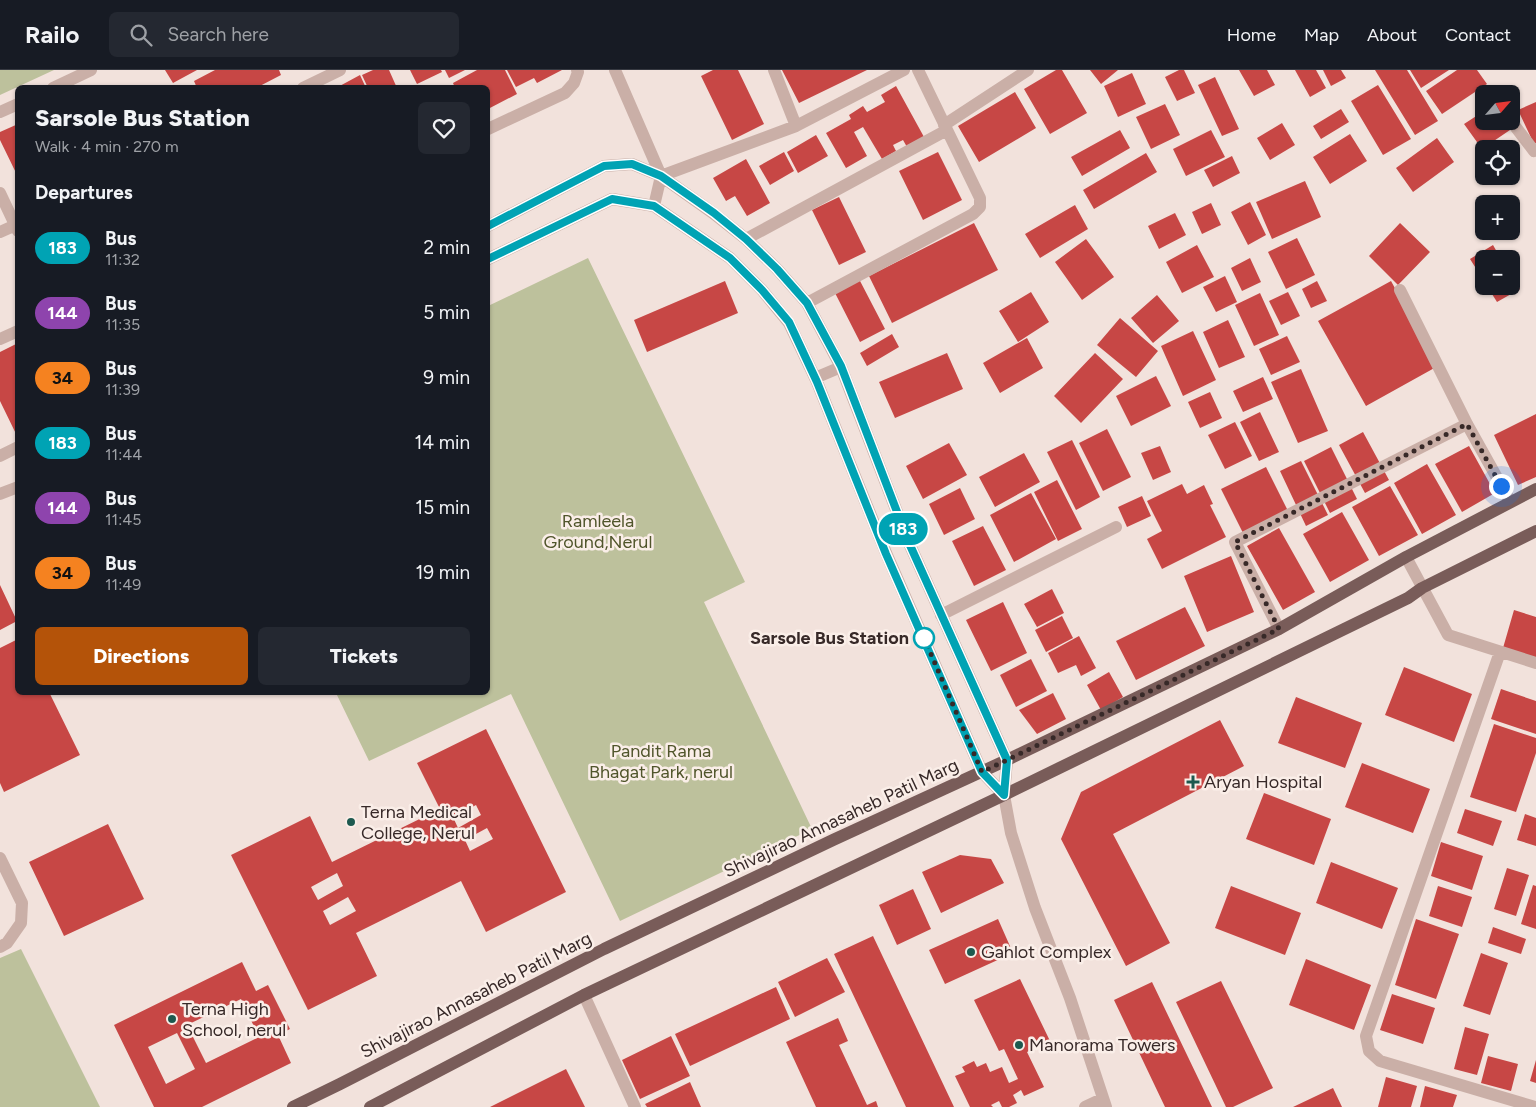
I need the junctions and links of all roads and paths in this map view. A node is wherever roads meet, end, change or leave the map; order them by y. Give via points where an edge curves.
1 (91, 70) edge
2 (340, 70) edge
3 (577, 70) edge
4 (615, 70) edge
5 (774, 70) edge
6 (904, 70) edge
7 (918, 70) edge
8 (1028, 70) edge
9 (321, 79) edge
10 (59, 85) edge
11 (309, 85) edge
12 (15, 105) edge
13 (0, 112) edge
14 (796, 126) junction
15 (490, 128) edge
16 (945, 128) junction
17 (1518, 130) edge
18 (1536, 150) edge
19 (661, 176) junction
20 (0, 193) edge
21 (654, 206) junction
22 (15, 222) edge
23 (490, 225) edge
24 (15, 227) edge
25 (0, 232) edge
26 (746, 239) junction
27 (490, 258) edge
28 (1400, 290) dead end
29 (807, 303) junction
30 (15, 332) edge
31 (0, 339) edge
32 (841, 366) junction
33 (815, 378) junction
34 (1467, 424) junction
35 (15, 449) edge
36 (0, 456) edge
37 (15, 487) edge
38 (1536, 488) edge
39 (0, 494) edge
40 (1510, 501) junction
41 (1116, 527) dead end
42 (1536, 531) edge
43 (1406, 557) junction
44 (1422, 588) junction
45 (941, 615) junction
46 (1279, 629) junction
47 (1500, 652) junction
48 (1536, 663) edge
49 (1007, 760) junction
50 (982, 772) junction
51 (1004, 795) junction
52 (0, 858) edge
53 (0, 947) edge
54 (584, 995) junction
55 (1104, 1103) edge
56 (293, 1107) edge
57 (370, 1107) edge
58 (635, 1107) edge
59 (1085, 1107) edge
60 (1535, 1107) edge

1 - 10 street
2 - 9 street
3 - 15 street via 574,83 565,93
4 - 19 street
5 - 14 street
6 - 14 street
7 - 16 street
8 - 16 street
9 - 11 street
12 - 13 street
14 - 19 street
16 - 26 street
16 - 29 street via 980,198 980,208
17 - 18 street
19 - 21 street
19 - 23 street via 632,164 604,166
19 - 26 street
20 - 22 street
21 - 27 street via 612,199
21 - 33 street via 730,258 762,290 789,322
24 - 25 street
26 - 29 street
28 - 34 street
29 - 32 street
30 - 31 street
32 - 33 street
32 - 45 street via 909,543
33 - 50 street via 886,554
34 - 40 street
34 - 46 street via 1235,542
35 - 36 street
37 - 39 street
38 - 40 main road, Shivajirao Annasaheb Patil Marg
40 - 43 main road, Shivajirao Annasaheb Patil Marg
41 - 45 street
42 - 44 main road
43 - 44 street
43 - 46 main road, Shivajirao Annasaheb Patil Marg
44 - 47 street via 1448,635
44 - 51 main road via 1408,598
45 - 49 street
46 - 49 main road, Shivajirao Annasaheb Patil Marg
47 - 48 street
47 - 60 street via 1366,1036 1369,1051 1380,1061
49 - 50 main road, Shivajirao Annasaheb Patil Marg
49 - 51 street
50 - 51 street
50 - 56 main road, Shivajirao Annasaheb Patil Marg via 604,949
51 - 54 main road
51 - 55 street via 1011,833 1035,908 1070,998
52 - 53 street via 22,903 21,923 7,943
54 - 57 main road
54 - 58 street
55 - 59 street

